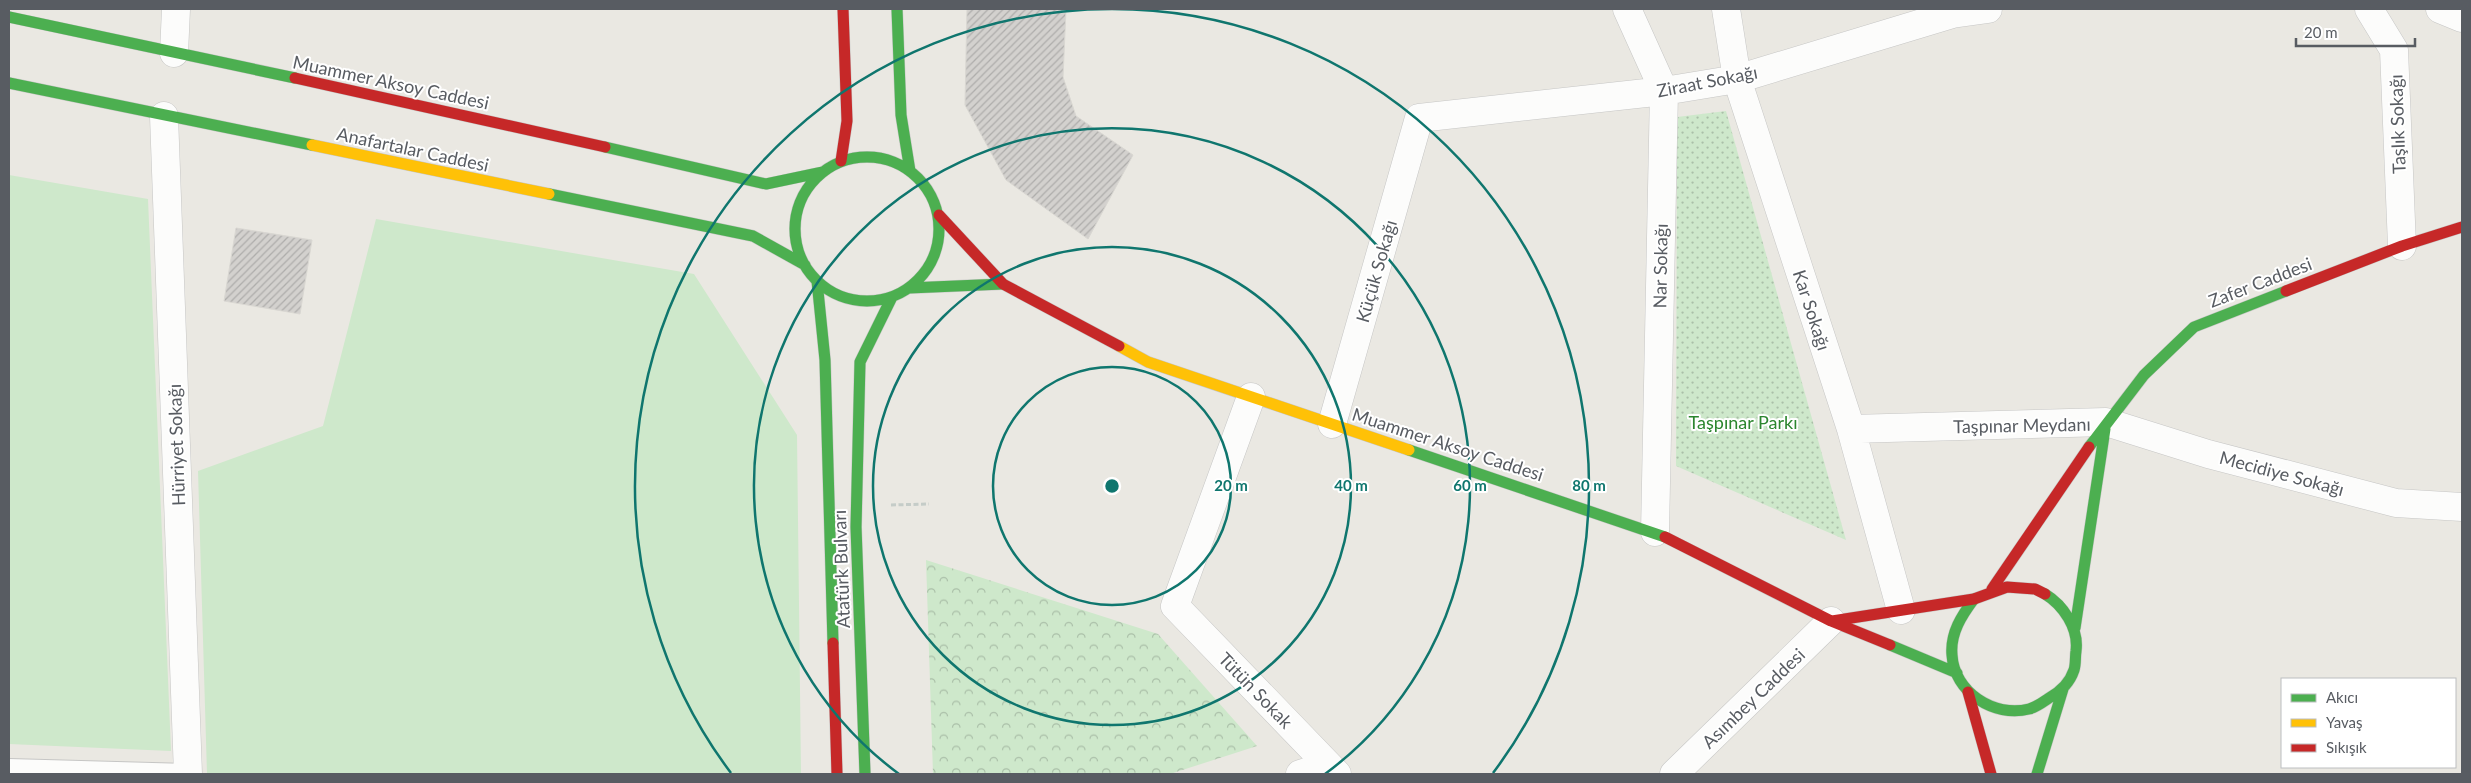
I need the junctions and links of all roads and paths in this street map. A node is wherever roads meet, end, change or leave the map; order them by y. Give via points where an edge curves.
1 (176, 9) edge
2 (843, 9) edge
3 (898, 9) edge
4 (1627, 9) edge
5 (1726, 9) edge
6 (1988, 9) edge
7 (2369, 9) edge
8 (2440, 9) edge
9 (9, 17) edge
10 (2462, 18) edge
11 (174, 53) junction
12 (1737, 79) junction
13 (9, 83) edge
14 (1664, 91) junction
15 (164, 116) junction
16 (1419, 118) joint
17 (841, 161) junction
18 (910, 171) junction
19 (823, 172) junction
20 (939, 215) junction
21 (2462, 227) edge
22 (2402, 246) junction
23 (804, 265) junction
24 (817, 280) junction
25 (1003, 284) junction
26 (909, 288) junction
27 (892, 297) junction
28 (1251, 397) junction
29 (2106, 422) junction
30 (1332, 424) junction
31 (1851, 429) junction
32 (928, 504) dead end
33 (881, 505) dead end
34 (2462, 507) edge
35 (1654, 532) junction
36 (1992, 589) junction
37 (1974, 599) junction
38 (1901, 610) junction
39 (1831, 621) junction
40 (2075, 628) junction
41 (1956, 673) junction
42 (2063, 689) junction
43 (1968, 692) junction
44 (9, 767) edge
45 (1332, 770) edge
46 (188, 773) edge
47 (838, 774) edge
48 (865, 774) edge
49 (1300, 774) edge
50 (1674, 774) edge
51 (1992, 774) edge
52 (2036, 774) edge

1 - 11 street
2 - 17 main road via 847,121
3 - 18 main road via 901,115
4 - 14 street, Nar Sokağı
5 - 12 street, Kar Sokağı
6 - 12 street, Ziraat Sokağı via 1952,14
7 - 22 street, Taşlık Sokağı via 2394,50
8 - 10 street
9 - 11 main road, Muammer Aksoy Caddesi
11 - 19 main road, Muammer Aksoy Caddesi via 485,119 766,184
12 - 14 street, Ziraat Sokağı
12 - 31 street, Kar Sokağı
13 - 15 main road, Anafartalar Caddesi
14 - 16 street, Ziraat Sokağı
14 - 35 street, Nar Sokağı
15 - 23 main road, Anafartalar Caddesi via 753,236
15 - 46 street, Hürriyet Sokağı
16 - 30 street, Küçük Sokağı
17 - 18 main road via 861,157 882,158
17 - 19 main road
18 - 20 main road via 932,195
19 - 23 main road via 808,187 799,206 795,226 797,246
20 - 25 main road
20 - 26 main road via 939,236 934,256 924,274
21 - 22 main road, Zafer Caddesi
22 - 29 main road, Zafer Caddesi via 2194,327 2144,375
23 - 24 main road
24 - 27 main road via 833,293 852,300
24 - 47 main road via 825,360
25 - 26 main road
25 - 28 main road, Muammer Aksoy Caddesi via 1148,362
26 - 27 main road
27 - 48 main road, Atatürk Bulvarı via 860,362 856,527
28 - 30 main road, Muammer Aksoy Caddesi
28 - 45 street, Tütün Sokak via 1175,606
29 - 31 street, Taşpınar Meydanı
29 - 34 street, Mecidiye Sokağı via 2208,454 2396,503
29 - 36 main road, Zafer Caddesi
29 - 40 main road, Taşpınar Meydanı
30 - 35 main road, Muammer Aksoy Caddesi
31 - 38 street, Kar Sokağı
32 - 33 path
35 - 39 main road, Muammer Aksoy Caddesi
36 - 37 main road, Taşpınar Meydanı
36 - 40 main road, Taşpınar Meydanı via 2012,584 2032,587 2050,595 2065,610
37 - 38 main road
37 - 41 main road, Taşpınar Meydanı via 1952,633
38 - 39 main road
39 - 41 main road, Muammer Aksoy Caddesi
39 - 50 street, Asımbey Caddesi
40 - 42 main road, Taşpınar Meydanı via 2078,649 2074,670
41 - 43 main road, Taşpınar Meydanı
42 - 43 main road, Taşpınar Meydanı via 2047,703 2027,710 2006,711 1985,704
42 - 52 main road
43 - 51 main road
44 - 46 lane
45 - 49 street

